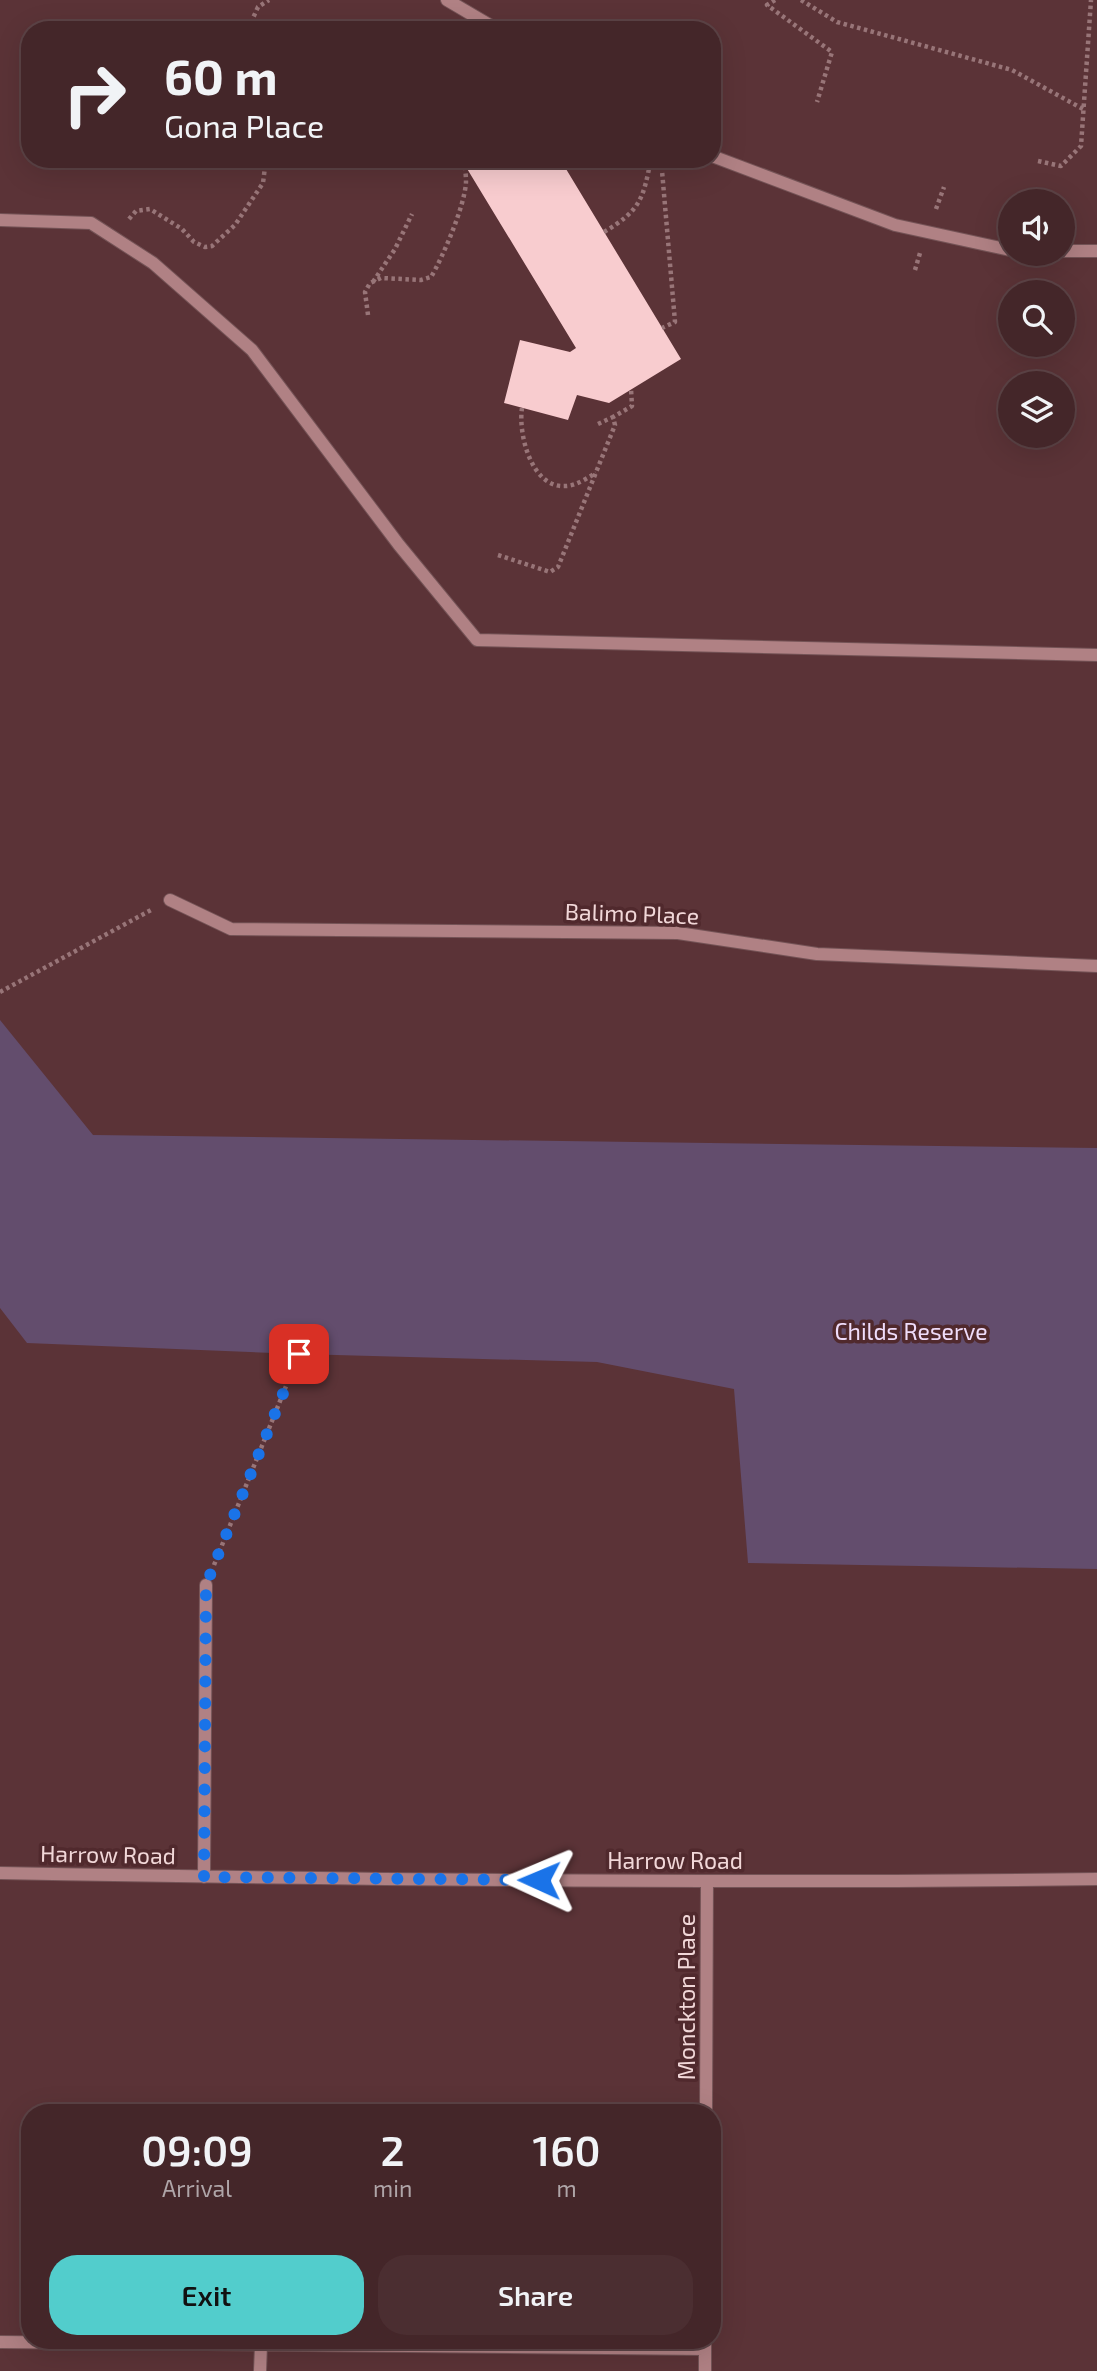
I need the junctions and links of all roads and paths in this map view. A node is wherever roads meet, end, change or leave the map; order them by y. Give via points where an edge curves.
1 (269, 0) edge
2 (447, 0) edge
3 (775, 0) edge
4 (802, 0) edge
5 (1091, 0) edge
6 (254, 21) edge
7 (483, 21) edge
8 (817, 102) dead end
9 (1083, 109) junction
10 (721, 159) edge
11 (1038, 161) dead end
12 (265, 168) edge
13 (465, 168) edge
14 (649, 168) edge
15 (662, 168) edge
16 (412, 214) dead end
17 (0, 220) edge
18 (604, 232) dead end
19 (114, 238) junction
20 (998, 247) edge
21 (1075, 251) edge
22 (1097, 251) edge
23 (372, 283) junction
24 (368, 315) dead end
25 (663, 328) dead end
26 (631, 389) dead end
27 (522, 408) dead end
28 (613, 417) junction
29 (598, 424) dead end
30 (597, 473) junction
31 (498, 555) dead end
32 (1097, 655) edge
33 (170, 900) joint
34 (1097, 966) edge
35 (0, 992) edge
36 (299, 1354) dead end
37 (206, 1585) joint
38 (0, 1873) edge
39 (204, 1877) junction
40 (1097, 1879) edge
41 (707, 1881) junction
42 (706, 2104) edge
43 (0, 2342) edge
44 (21, 2342) edge
45 (261, 2349) edge
46 (705, 2349) edge
47 (260, 2371) edge
48 (705, 2371) edge

1 - 6 path via 258,7
2 - 7 street
3 - 8 path via 767,5 832,52
4 - 9 path via 837,22 1012,70
5 - 9 path
9 - 11 path via 1081,146 1061,166
10 - 20 street via 895,225
12 - 19 path via 263,183 235,225 212,246 194,242 150,209 136,211
13 - 23 path via 460,207 431,277 381,278
14 - 18 path via 643,197 634,210
15 - 25 path via 675,321
16 - 23 path
17 - 19 street via 90,223
19 - 32 street via 153,263 252,350 477,640
21 - 22 street
23 - 24 path via 365,292
26 - 28 path via 632,406
27 - 30 path via 527,456 546,479 567,486
28 - 29 path
28 - 30 path via 615,425
30 - 31 path via 558,567 541,571
33 - 34 street, Balimo Place via 231,929 678,933 817,954
33 - 35 path
36 - 37 path
37 - 39 street
38 - 39 street, Harrow Road
39 - 41 street, Harrow Road
40 - 41 street, Harrow Road
41 - 42 street, Monckton Place
43 - 44 street
45 - 47 street
46 - 48 street

